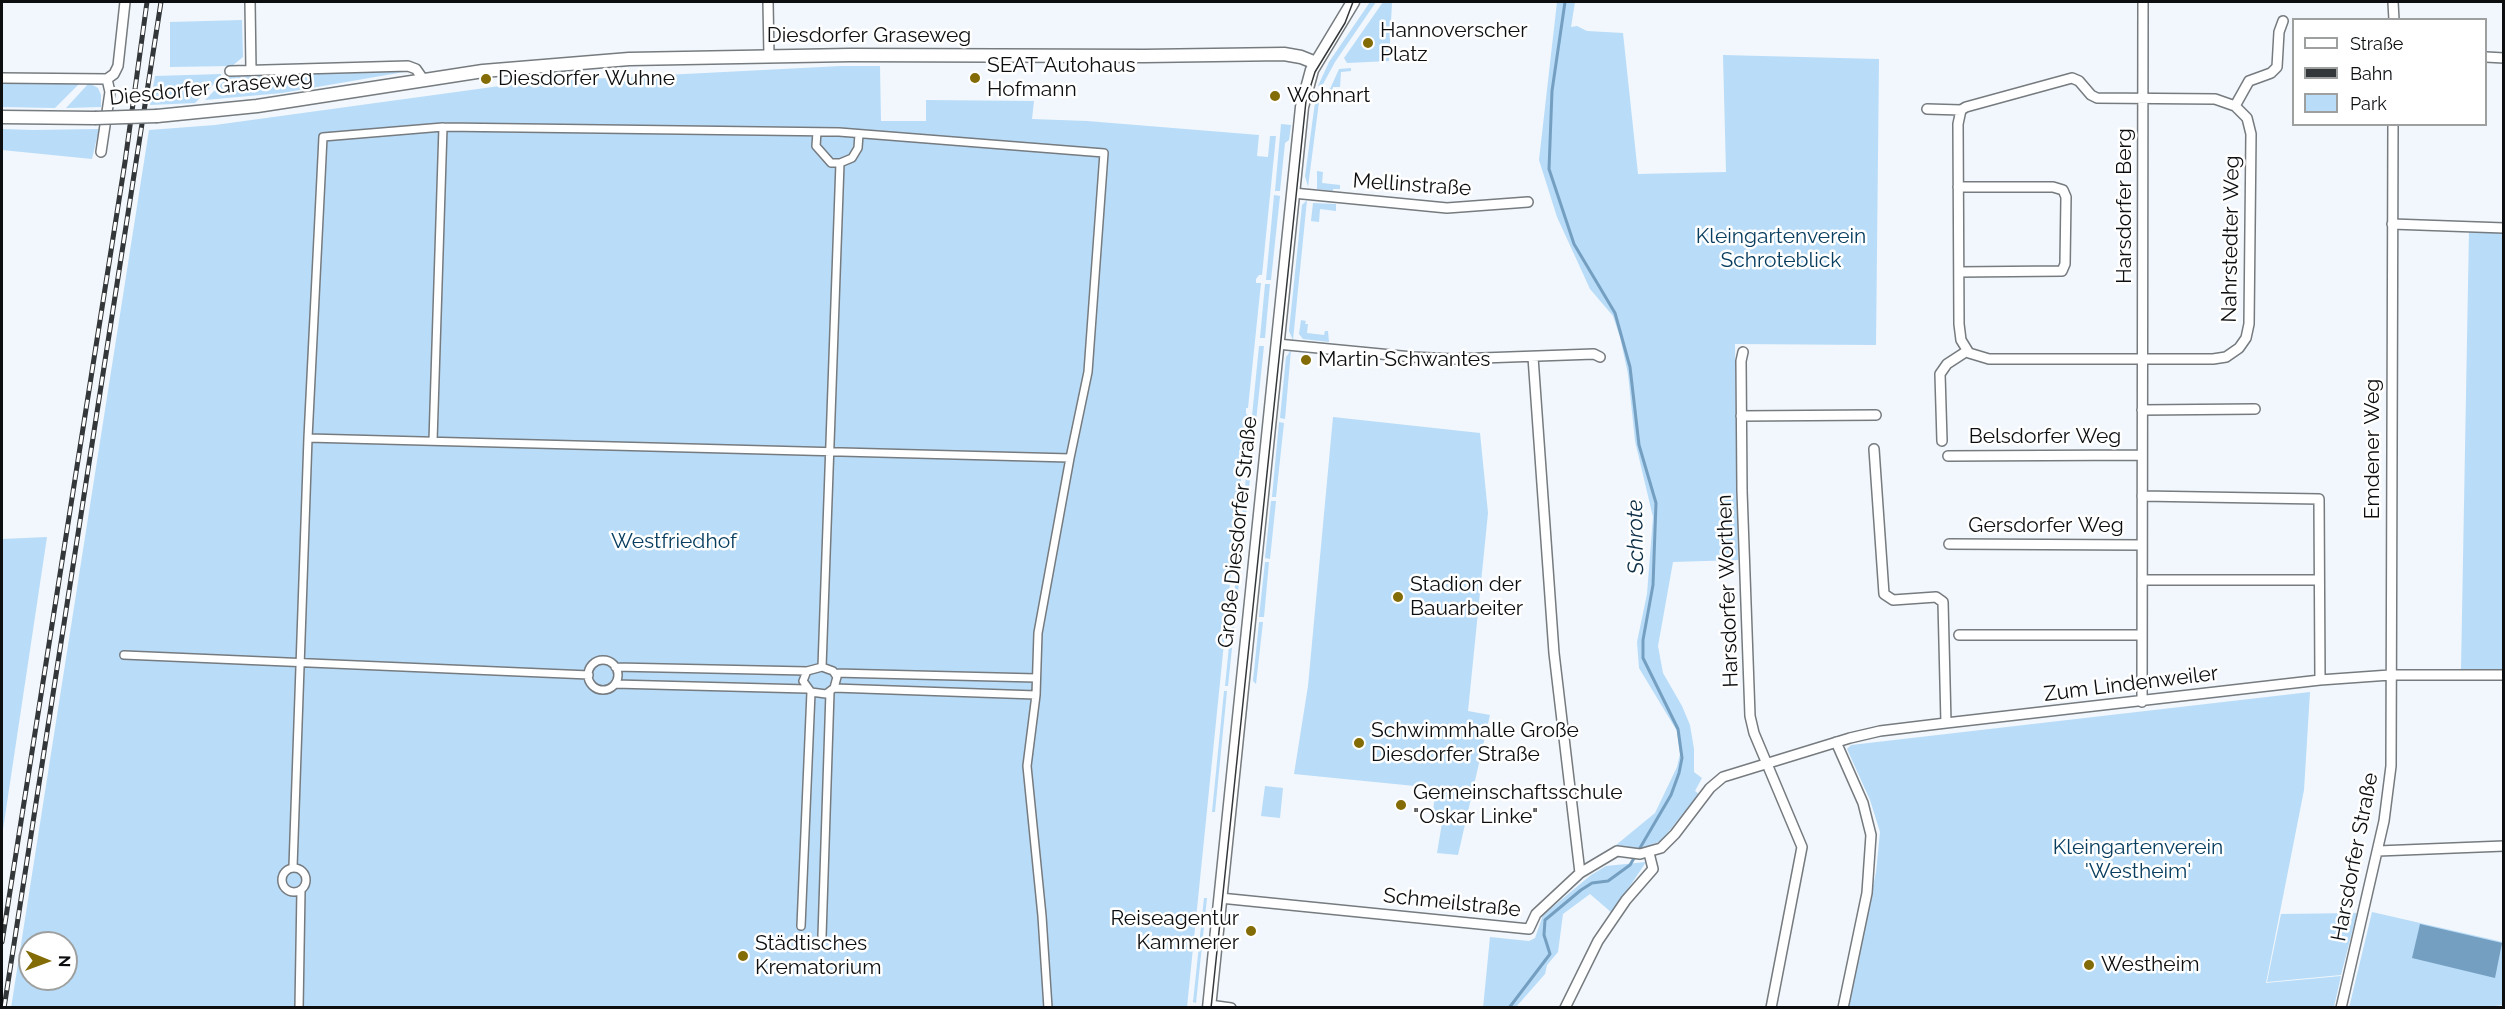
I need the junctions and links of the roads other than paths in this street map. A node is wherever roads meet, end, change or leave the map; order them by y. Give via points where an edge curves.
1 (125, 2) edge
2 (250, 2) edge
3 (768, 2) edge
4 (2143, 2) edge
5 (2393, 2) edge
6 (1351, 3) edge
7 (2394, 18) edge
8 (2283, 21) dead end
9 (769, 56) junction
10 (2487, 57) edge
11 (2504, 58) edge
12 (1316, 63) junction
13 (251, 70) junction
14 (230, 71) dead end
15 (2, 78) edge
16 (107, 79) junction
17 (423, 79) junction
18 (2144, 98) junction
19 (2235, 106) junction
20 (1926, 109) dead end
21 (1961, 110) junction
22 (2, 117) edge
23 (2393, 126) edge
24 (443, 127) junction
25 (817, 132) junction
26 (859, 134) junction
27 (100, 152) dead end
28 (840, 163) junction
29 (1958, 187) junction
30 (1293, 193) junction
31 (1528, 202) dead end
32 (2392, 224) junction
33 (2504, 228) edge
34 (1959, 272) junction
35 (1277, 344) junction
36 (1967, 351) junction
37 (1743, 352) dead end
38 (1533, 357) junction
39 (1600, 357) dead end
40 (2142, 360) junction
41 (2142, 410) junction
42 (2255, 410) dead end
43 (1876, 415) dead end
44 (1741, 416) junction
45 (308, 438) junction
46 (433, 441) junction
47 (1942, 441) dead end
48 (1874, 449) dead end
49 (830, 452) junction
50 (2142, 454) junction
51 (1948, 456) dead end
52 (1070, 458) junction
53 (2142, 496) junction
54 (1949, 544) dead end
55 (2142, 545) junction
56 (2142, 580) junction
57 (2319, 580) junction
58 (1959, 635) dead end
59 (2142, 635) junction
60 (124, 656) dead end
61 (301, 664) junction
62 (615, 667) junction
63 (822, 667) junction
64 (807, 671) junction
65 (835, 673) junction
66 (589, 675) junction
67 (2390, 675) junction
68 (2504, 675) edge
69 (1036, 678) junction
70 (2320, 680) junction
71 (615, 684) junction
72 (809, 690) junction
73 (832, 690) junction
74 (1036, 695) junction
75 (2142, 702) junction
76 (1946, 723) junction
77 (1836, 741) junction
78 (1767, 762) junction
79 (2504, 846) edge
80 (2378, 851) junction
81 (1645, 854) junction
82 (293, 867) junction
83 (1580, 873) junction
84 (301, 890) junction
85 (1220, 898) junction
86 (801, 926) dead end
87 (822, 936) dead end
88 (1209, 1006) edge
89 (298, 1008) edge
90 (1048, 1008) edge
91 (1231, 1008) edge
92 (1565, 1008) edge
93 (1772, 1008) edge
94 (1843, 1008) edge
95 (2341, 1008) edge

1 - 16 street via 118,66
2 - 13 street
3 - 9 street
4 - 18 street, Harsdorfer Berg
5 - 7 street
6 - 12 main road, Große Diesdorfer Straße
8 - 19 street via 2277,68 2249,81
9 - 12 main road, Diesdorfer Graseweg via 1284,54
9 - 17 main road, Diesdorfer Graseweg via 591,61
10 - 11 street
12 - 30 main road, Große Diesdorfer Straße via 1304,97
13 - 14 street, Diesdorfer Graseweg
13 - 17 street, Diesdorfer Graseweg via 408,66
15 - 16 street, Diesdorfer Graseweg
16 - 27 street via 110,92
17 - 22 main road, Diesdorfer Graseweg, bridge via 257,106 157,116
18 - 19 street via 2215,99
18 - 21 street via 2095,97 2072,78
18 - 40 street, Harsdorfer Berg
19 - 40 street, Nahrstedter Weg via 2247,118 2251,134 2247,333 2239,348 2223,358
20 - 21 street
21 - 29 street
23 - 32 street, Emdener Weg
24 - 25 street
24 - 45 street via 323,137
24 - 46 street
25 - 26 street
25 - 28 street via 816,146 831,163
26 - 28 street via 852,158
26 - 52 street via 1104,153 1088,372
28 - 49 street
29 - 34 street
29 - 34 street via 2056,188 2064,191 2066,197 2066,264 2062,271
30 - 31 street, Mellinstraße via 1447,208
30 - 35 main road, Große Diesdorfer Straße
32 - 33 street
32 - 67 street, Emdener Weg
34 - 36 street via 1959,335
35 - 38 street via 1412,357
35 - 85 main road, Große Diesdorfer Straße
36 - 40 street, Nahrstedter Weg via 1989,359
36 - 47 street via 1947,364 1940,374
37 - 44 street, Harsdorfer Worthen
38 - 39 street
38 - 83 street via 1554,653
40 - 41 street, Harsdorfer Berg
41 - 42 street
41 - 50 street, Harsdorfer Berg
43 - 44 street
44 - 78 street, Harsdorfer Worthen via 1750,712
45 - 46 street
45 - 61 street
46 - 49 street
48 - 76 street via 1885,595 1893,600 1937,597 1943,602
49 - 52 street
49 - 63 street
50 - 51 street, Belsdorfer Weg
50 - 53 street, Harsdorfer Berg
52 - 69 street via 1038,633
53 - 55 street, Harsdorfer Berg
53 - 57 street via 2317,498
54 - 55 street, Gersdorfer Weg
55 - 56 street, Harsdorfer Berg
56 - 57 street
56 - 59 street, Harsdorfer Berg
57 - 70 street
58 - 59 street
59 - 75 street, Harsdorfer Berg
60 - 61 street
61 - 66 street
61 - 82 street
62 - 64 street
62 - 66 street via 601,661 591,667
62 - 71 street
63 - 64 street
63 - 65 street
64 - 72 street via 803,681
65 - 69 street
65 - 73 street via 837,684
66 - 71 street via 598,689 607,690
67 - 68 street, Zum Lindenweiler
67 - 70 street, Zum Lindenweiler
67 - 80 street, Harsdorfer Straße via 2391,766
69 - 74 street
70 - 75 street, Zum Lindenweiler
71 - 72 street
72 - 73 street via 820,694
72 - 86 street
73 - 74 street
73 - 87 street
74 - 90 street via 1027,766
75 - 76 street, Zum Lindenweiler
76 - 77 street, Zum Lindenweiler
77 - 78 street, Zum Lindenweiler
77 - 94 street via 1863,803 1871,835 1867,893
78 - 81 street, Zum Lindenweiler via 1717,781 1675,834 1661,848
78 - 93 street, Harsdorfer Worthen via 1802,847
79 - 80 street
80 - 95 street, Harsdorfer Straße
81 - 83 street, Schmeilstraße via 1621,851
81 - 92 street via 1653,869 1598,941
82 - 84 street via 305,874 306,883
82 - 84 street via 283,875 283,885 291,891
83 - 85 street, Schmeilstraße via 1536,914 1529,929
84 - 89 street
85 - 88 main road, Große Diesdorfer Straße
88 - 91 street

